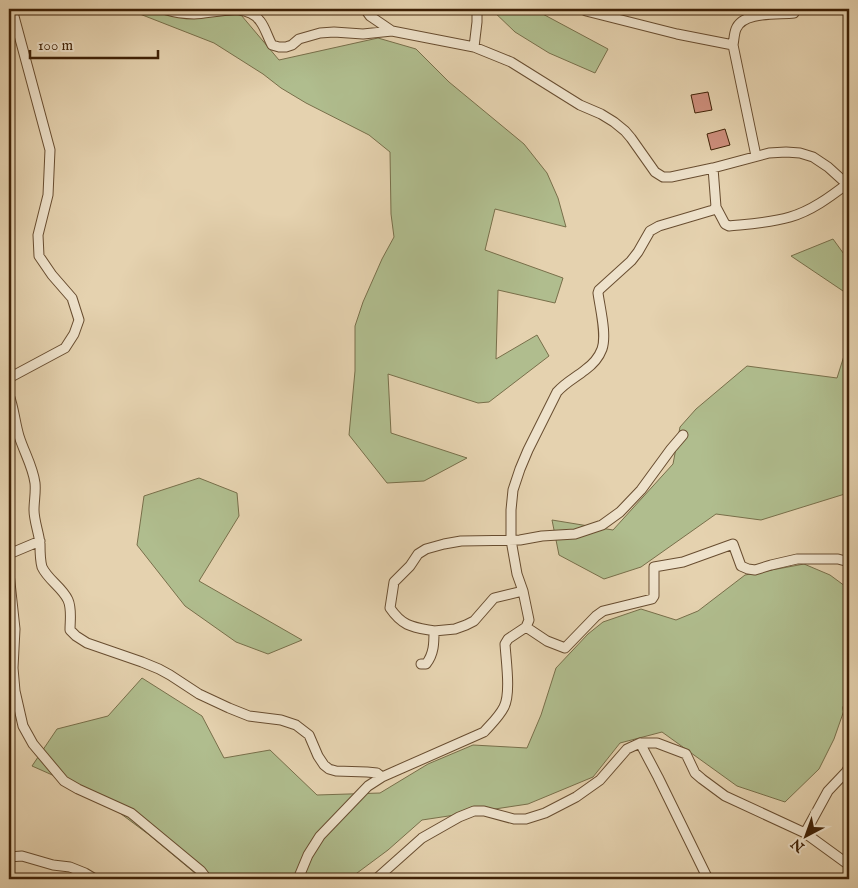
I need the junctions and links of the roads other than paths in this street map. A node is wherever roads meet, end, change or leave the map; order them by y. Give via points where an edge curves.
1 (12, 9) edge
2 (164, 9) edge
3 (365, 9) edge
4 (477, 9) edge
5 (586, 9) edge
6 (794, 13) dead end
7 (392, 31) junction
8 (733, 45) junction
9 (474, 47) junction
10 (756, 156) junction
11 (713, 168) junction
12 (848, 185) edge
13 (716, 207) junction
14 (9, 378) edge
15 (9, 395) edge
16 (683, 435) dead end
17 (511, 540) junction
18 (40, 541) junction
19 (9, 554) edge
20 (849, 562) edge
21 (9, 573) edge
22 (523, 591) junction
23 (526, 627) junction
24 (434, 631) junction
25 (421, 664) dead end
26 (849, 706) edge
27 (849, 715) edge
28 (640, 743) junction
29 (849, 766) edge
30 (382, 777) junction
31 (805, 833) junction
32 (9, 857) edge
33 (849, 865) edge
34 (95, 879) edge
35 (207, 879) edge
36 (298, 879) edge
37 (376, 879) edge
38 (708, 879) edge

1 - 14 street via 50,150 48,195 38,236 40,256 72,298 79,320 65,348
2 - 7 street via 195,14 231,10 250,12 260,20 272,45 279,47 320,33
3 - 7 street
4 - 9 street
5 - 8 street via 668,32
6 - 8 street via 763,15 742,21 736,29
7 - 9 street
8 - 10 street
9 - 11 street via 511,62 614,122 631,138 655,172 663,177
10 - 11 street
10 - 12 street via 777,152 814,157
11 - 13 street
12 - 13 street via 806,211 771,222 729,226
13 - 17 street via 650,231 631,261 598,293 603,348 586,370 557,392 528,450 513,490
15 - 18 street via 15,424 35,482 34,511
16 - 17 street via 641,490 602,525 575,534
17 - 22 street
17 - 24 street via 461,541 426,549 394,582 390,608 396,617 407,625
18 - 19 street
18 - 30 street via 41,565 69,601 70,630 76,636 87,643 150,665 229,708 249,716 273,718 296,725 308,735 318,756 329,769 378,773
20 - 23 street via 796,559 748,569 741,566 733,544 689,561 654,567 652,599 603,611 565,648
21 - 35 street via 15,630 15,691 23,726 33,744 64,781 131,813
22 - 23 street via 529,620
22 - 24 street via 494,598 466,625
23 - 30 street via 505,644 506,700 496,719 484,732
24 - 25 street via 431,658 426,664
26 - 27 street
28 - 31 street via 657,743 686,754 695,772 725,796
28 - 37 street via 627,749 600,780 545,813 514,819 474,811 422,838
28 - 38 street
29 - 31 street via 828,791
30 - 36 street via 368,786 320,836
31 - 33 street
32 - 34 street via 22,856 70,867

